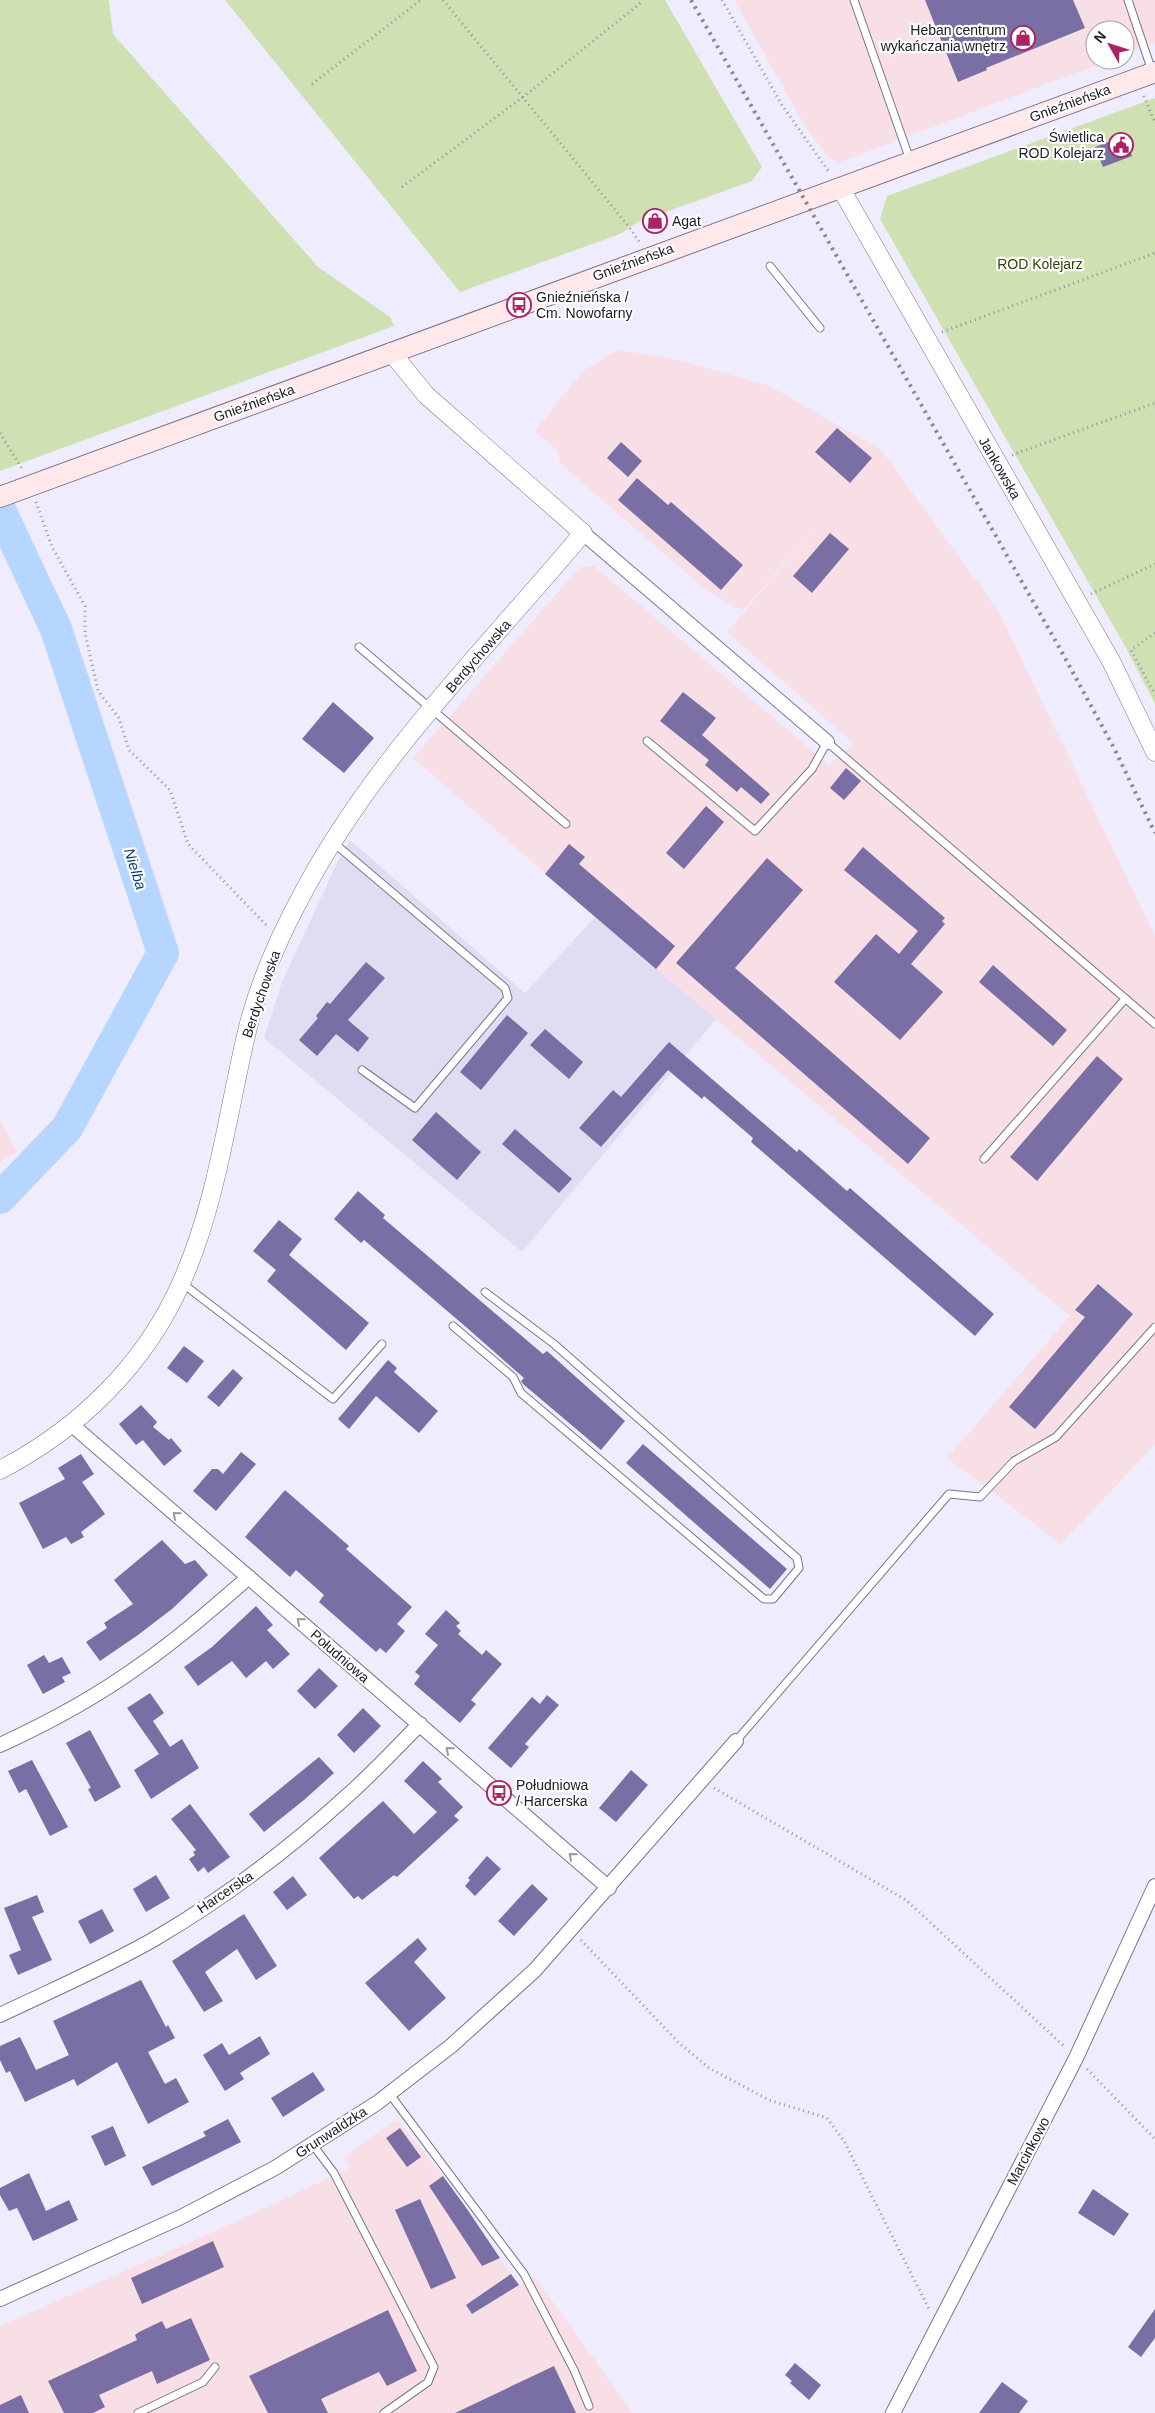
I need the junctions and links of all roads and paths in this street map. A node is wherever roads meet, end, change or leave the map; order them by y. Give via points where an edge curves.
1 (421, 0) edge
2 (443, 0) edge
3 (722, 0) edge
4 (854, 0) edge
5 (1128, 0) edge
6 (642, 2) dead end
7 (1148, 74) edge
8 (312, 84) dead end
9 (522, 97) junction
10 (1155, 123) edge
11 (910, 161) junction
12 (402, 187) dead end
13 (840, 187) junction
14 (1155, 253) edge
15 (646, 258) junction
16 (770, 266) dead end
17 (820, 328) dead end
18 (926, 338) junction
19 (391, 352) junction
20 (1155, 403) edge
21 (0, 433) edge
22 (997, 461) junction
23 (18, 485) edge
24 (583, 533) junction
25 (1155, 564) edge
26 (1076, 600) junction
27 (1155, 633) edge
28 (359, 647) dead end
29 (1155, 696) edge
30 (433, 709) junction
31 (647, 741) dead end
32 (827, 742) junction
33 (1155, 752) edge
34 (566, 824) dead end
35 (332, 841) junction
36 (280, 940) junction
37 (1125, 999) junction
38 (1155, 1024) edge
39 (362, 1070) dead end
40 (984, 1159) dead end
41 (182, 1282) junction
42 (485, 1292) dead end
43 (453, 1326) dead end
44 (1155, 1327) edge
45 (382, 1344) dead end
46 (72, 1424) junction
47 (0, 1470) edge
48 (249, 1577) junction
49 (420, 1724) junction
50 (736, 1741) joint
51 (0, 1745) edge
52 (702, 1781) junction
53 (1155, 1886) edge
54 (609, 1888) junction
55 (571, 1931) junction
56 (0, 2015) edge
57 (1076, 2058) junction
58 (389, 2093) junction
59 (1155, 2139) edge
60 (313, 2145) junction
61 (0, 2299) edge
62 (937, 2325) junction
63 (215, 2367) dead end
64 (589, 2406) dead end
65 (138, 2413) edge
66 (384, 2413) edge
67 (892, 2413) edge

1 - 8 path
2 - 9 path
3 - 13 path via 782,104
4 - 11 lane
5 - 7 lane
6 - 9 path
7 - 10 path
7 - 11 main road, Gnieźnieńska
9 - 12 path
9 - 15 path via 629,228
11 - 13 main road, Gnieźnieńska
13 - 15 main road, Gnieźnieńska
13 - 18 street, Jankowska
14 - 18 path
15 - 19 main road, Gnieźnieńska
16 - 17 lane
18 - 22 street, Jankowska
19 - 23 main road, Gnieźnieńska
19 - 24 street via 426,395
20 - 22 path
21 - 23 path
22 - 26 street, Jankowska
23 - 36 path via 85,606 85,633 98,691 119,718 129,750 170,790 188,844
24 - 30 street, Berdychowska
24 - 32 street
25 - 26 path
26 - 33 street, Jankowska via 1111,661
27 - 29 path via 1131,650
28 - 30 lane
30 - 34 lane
30 - 35 street, Berdychowska via 386,764
31 - 32 lane via 755,831 812,769
32 - 37 lane
35 - 36 street, Berdychowska
35 - 39 lane via 505,988 508,998 415,1108
36 - 41 street, Berdychowska via 250,1021 209,1201
37 - 38 lane
37 - 40 lane
41 - 45 lane via 333,1399
41 - 46 street, Berdychowska via 134,1361 112,1387
42 - 43 lane via 554,1344 797,1558 799,1568 773,1598 764,1599 528,1399 513,1377
44 - 50 lane via 1056,1437 1014,1461 980,1497 949,1494
46 - 47 street, Berdychowska via 29,1455
48 -> 46 street, Południowa
49 -> 48 street, Południowa
48 - 51 street via 140,1666 52,1720
54 -> 49 street, Południowa
49 - 56 street, Harcerska via 349,1795 244,1880 157,1937
50 - 52 street, Grunwaldzka
52 - 54 street, Grunwaldzka
52 - 57 path via 906,1900
53 - 57 street, Marcinkowo
54 - 55 street, Grunwaldzka
55 - 58 street, Grunwaldzka via 535,1970 451,2046
55 - 62 path via 679,2043 709,2068 769,2100 826,2118 844,2141
57 - 59 path
57 - 62 street, Marcinkowo
58 - 60 street, Grunwaldzka
58 - 64 lane via 524,2274
60 - 61 street, Grunwaldzka via 181,2217
60 - 66 lane via 334,2173 434,2368 428,2382
62 - 67 street, Marcinkowo
63 - 65 lane via 203,2382

